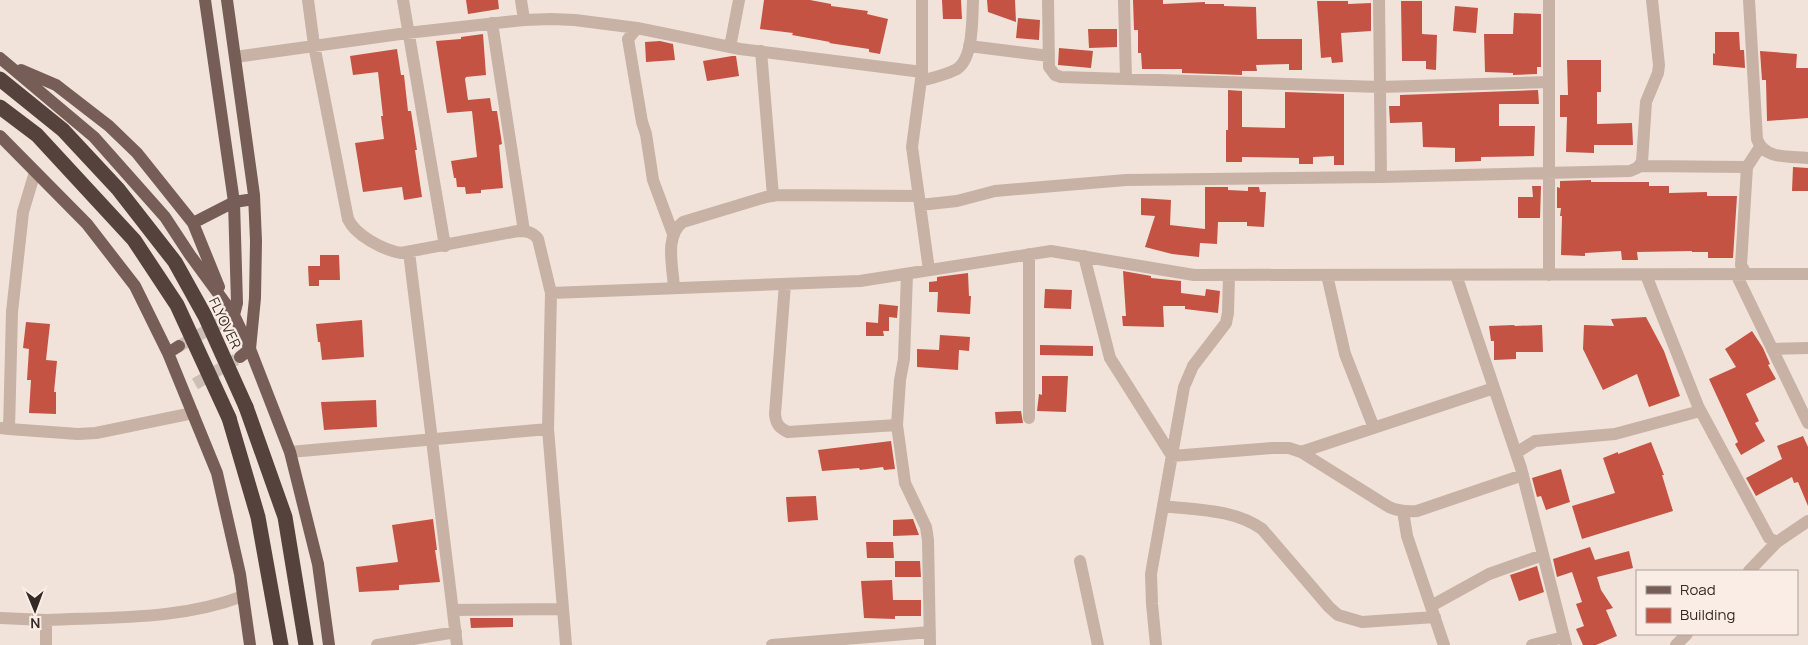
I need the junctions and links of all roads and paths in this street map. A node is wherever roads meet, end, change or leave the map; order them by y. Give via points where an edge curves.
1 (205, 0) edge
2 (227, 0) edge
3 (308, 0) edge
4 (403, 0) edge
5 (521, 0) edge
6 (739, 0) edge
7 (922, 0) edge
8 (973, 0) edge
9 (1048, 0) edge
10 (1124, 0) edge
11 (1379, 0) edge
12 (1549, 0) edge
13 (1652, 0) edge
14 (1749, 0) edge
15 (524, 20) junction
16 (492, 23) junction
17 (636, 28) junction
18 (407, 33) junction
19 (314, 45) junction
20 (969, 46) junction
21 (730, 47) junction
22 (761, 51) junction
23 (1049, 56) junction
24 (235, 57) junction
25 (3, 61) edge
26 (237, 74) junction
27 (215, 75) junction
28 (921, 76) junction
29 (0, 79) edge
30 (1126, 79) junction
31 (1549, 82) junction
32 (1380, 87) junction
33 (0, 106) edge
34 (0, 136) edge
35 (1760, 147) junction
36 (1808, 158) edge
37 (1747, 167) junction
38 (1637, 168) junction
39 (35, 172) junction
40 (1549, 172) junction
41 (1381, 177) junction
42 (773, 196) junction
43 (254, 199) junction
44 (919, 200) junction
45 (234, 202) junction
46 (193, 223) junction
47 (524, 231) junction
48 (673, 234) junction
49 (445, 246) junction
50 (409, 252) junction
51 (1030, 254) junction
52 (1084, 256) junction
53 (929, 270) junction
54 (907, 274) junction
55 (1741, 274) junction
56 (1808, 274) edge
57 (1228, 275) junction
58 (1327, 275) junction
59 (1456, 275) junction
60 (1548, 275) junction
61 (1646, 275) junction
62 (785, 284) junction
63 (674, 288) junction
64 (551, 293) junction
65 (6, 311) edge
66 (228, 314) junction
67 (1808, 348) edge
68 (250, 349) junction
69 (1772, 349) junction
70 (240, 358) tunnel mouth
71 (1494, 388) junction
72 (1700, 410) junction
73 (193, 413) junction
74 (1029, 418) dead end
75 (1808, 423) edge
76 (897, 425) junction
77 (1374, 428) junction
78 (5, 429) edge
79 (548, 429) junction
80 (432, 439) junction
81 (290, 452) junction
82 (1301, 452) junction
83 (1516, 453) junction
84 (1172, 456) junction
85 (1522, 475) junction
86 (1163, 506) junction
87 (1403, 511) junction
88 (1808, 521) edge
89 (1777, 542) junction
90 (1543, 554) junction
91 (1080, 562) dead end
92 (1750, 570) edge
93 (243, 596) junction
94 (453, 610) junction
95 (563, 610) junction
96 (1433, 612) junction
97 (0, 618) edge
98 (46, 620) junction
99 (456, 632) junction
100 (930, 632) junction
101 (1686, 635) edge
102 (1565, 641) edge
103 (826, 643) edge
104 (46, 645) edge
105 (250, 645) edge
106 (281, 645) edge
107 (306, 645) edge
108 (329, 645) edge
109 (376, 645) edge
110 (458, 645) edge
111 (566, 645) edge
112 (772, 645) edge
113 (930, 645) edge
114 (1098, 645) edge
115 (1156, 645) edge
116 (1444, 645) edge
117 (1532, 645) edge
118 (1676, 645) edge

1 - 27 main road
2 - 24 main road
3 - 19 street
4 - 18 street
5 - 15 street
6 - 21 street
7 - 28 street
8 - 20 street
9 - 23 street
10 - 30 street
11 - 32 street
12 - 31 street
13 - 38 street via 1659,65 1646,102 1643,155
14 - 35 street
15 - 16 street
15 - 17 street via 575,20
16 - 18 street
16 - 47 street
17 - 21 street
17 - 48 street via 628,39 642,122 653,180
18 - 19 street
18 - 49 street
19 - 24 street
19 - 50 street via 351,226 392,252
20 - 23 street
20 - 28 street via 966,59 956,70
21 - 22 street
22 - 28 street
22 - 42 street
23 - 30 street via 1051,71 1061,77
24 - 26 main road
25 - 46 main road via 56,85 109,126 137,153
25 - 66 main road via 94,137 165,217
26 - 27 main road
26 - 43 main road
27 - 45 main road
28 - 44 street via 912,147
29 - 107 highway, FLYOVER, bridge via 63,130 118,189 175,262 205,316 246,407 285,517
30 - 32 street
31 - 32 street
31 - 40 street
32 - 41 street
33 - 106 highway, bridge via 37,134 134,240 177,305 229,418 258,517
34 - 39 main road
35 - 36 street via 1773,155
35 - 37 street
37 - 38 street
37 - 55 street
38 - 40 street via 1630,172
39 - 65 street via 23,212
39 - 73 main road via 87,224 135,286 174,349 190,387
40 - 41 street
40 - 60 street
41 - 44 street via 1126,180 995,191 958,202
42 - 44 street
42 - 48 street via 683,222
43 - 45 main road
43 - 68 main road via 255,298
44 - 53 street
45 - 46 main road
45 - 66 main road via 237,303
46 - 66 main road
47 - 49 street
47 - 64 street via 538,239
48 - 63 street
49 - 50 street
50 - 80 street
51 - 52 street via 1051,251
51 - 53 street
51 - 74 street
52 - 57 street via 1194,275
52 - 84 street via 1110,358
53 - 54 street
54 - 62 street via 860,281
54 - 76 street via 904,360
55 - 56 street
55 - 61 street
55 - 69 street
57 - 58 street
57 - 84 street via 1226,323 1187,376
58 - 59 street
58 - 77 street via 1342,343
59 - 60 street
59 - 71 street
60 - 61 street
61 - 72 street
62 - 63 street
62 - 76 street via 776,423 788,432
63 - 64 street
64 - 79 street
65 - 78 street
66 - 68 main road
67 - 69 street
68 - 70 main road
68 - 81 main road
69 - 75 street
71 - 77 street
71 - 83 street
72 - 83 street via 1615,434 1535,441
72 - 89 street via 1769,538
73 - 78 street via 96,433
73 - 93 main road via 217,473
76 - 100 street via 905,483 926,527
77 - 82 street
79 - 80 street
79 - 95 street
80 - 81 street
80 - 94 street
81 - 108 main road via 318,564
82 - 84 street via 1273,448
82 - 87 street via 1389,507
83 - 85 street
84 - 86 street
85 - 87 street via 1417,511
85 - 90 street
86 - 96 street via 1250,520 1262,528 1338,615 1362,622
86 - 115 street via 1151,574
87 - 96 street via 1407,536
88 - 89 street
89 - 92 street
90 - 96 street via 1489,574
90 - 102 street
91 - 114 street
93 - 98 street via 181,613
93 - 105 main road
94 - 95 street
94 - 99 street
95 - 111 street
96 - 116 street
97 - 98 street
98 - 104 street
99 - 109 street
99 - 110 street
100 - 103 street
100 - 113 street
101 - 118 street
102 - 117 street
103 - 112 street

